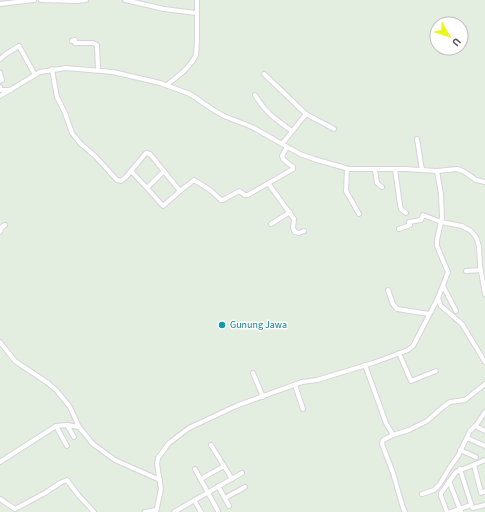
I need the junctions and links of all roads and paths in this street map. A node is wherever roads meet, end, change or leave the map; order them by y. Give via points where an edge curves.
1 (34, 0) edge
2 (41, 0) edge
3 (86, 0) edge
4 (125, 0) edge
5 (197, 0) edge
6 (0, 4) edge
7 (196, 13) junction
8 (72, 41) dead end
9 (0, 59) edge
10 (52, 69) junction
11 (98, 70) junction
12 (0, 73) edge
13 (264, 74) dead end
14 (35, 75) junction
15 (0, 81) edge
16 (167, 85) junction
17 (0, 87) edge
18 (11, 90) junction
19 (255, 95) dead end
20 (0, 96) edge
21 (306, 114) junction
22 (334, 129) dead end
23 (292, 131) junction
24 (417, 139) dead end
25 (282, 144) junction
26 (286, 146) junction
27 (347, 168) junction
28 (395, 169) junction
29 (164, 170) junction
30 (375, 170) junction
31 (422, 170) junction
32 (131, 171) junction
33 (437, 171) junction
34 (485, 182) edge
35 (268, 183) junction
36 (382, 187) dead end
37 (147, 188) junction
38 (180, 191) junction
39 (290, 212) junction
40 (406, 213) dead end
41 (359, 214) dead end
42 (441, 222) junction
43 (271, 224) dead end
44 (5, 225) dead end
45 (399, 229) dead end
46 (304, 231) dead end
47 (0, 232) edge
48 (481, 270) junction
49 (466, 271) dead end
50 (443, 286) junction
51 (388, 290) dead end
52 (485, 294) edge
53 (438, 298) junction
54 (456, 311) dead end
55 (429, 314) junction
56 (0, 342) edge
57 (399, 353) junction
58 (485, 362) edge
59 (365, 365) junction
60 (436, 371) dead end
61 (253, 373) dead end
62 (295, 384) junction
63 (485, 384) edge
64 (263, 397) junction
65 (302, 408) dead end
66 (484, 414) edge
67 (67, 424) junction
68 (56, 426) junction
69 (475, 426) junction
70 (79, 427) junction
71 (485, 430) edge
72 (393, 435) junction
73 (74, 437) dead end
74 (466, 438) junction
75 (211, 445) dead end
76 (67, 446) dead end
77 (485, 446) edge
78 (460, 450) junction
79 (476, 457) dead end
80 (485, 460) edge
81 (0, 462) edge
82 (474, 464) junction
83 (224, 466) junction
84 (195, 469) dead end
85 (460, 469) junction
86 (242, 473) dead end
87 (201, 479) junction
88 (232, 479) junction
89 (160, 480) junction
90 (449, 481) junction
91 (218, 486) junction
92 (245, 487) dead end
93 (485, 491) edge
94 (208, 492) junction
95 (422, 494) dead end
96 (225, 498) junction
97 (0, 499) edge
98 (194, 500) junction
99 (485, 505) edge
100 (229, 506) dead end
101 (474, 508) edge
102 (460, 510) edge
103 (156, 511) edge
104 (218, 511) dead end
105 (94, 512) edge
106 (145, 512) edge
107 (174, 512) edge
108 (201, 512) edge
109 (405, 512) edge
110 (447, 512) edge
111 (451, 512) edge

1 - 6 street
2 - 3 street
4 - 7 street
5 - 7 street
7 - 16 street via 196,55 184,71
8 - 11 street via 97,45
9 - 14 street via 19,46
10 - 11 street
10 - 14 street
10 - 32 street via 58,100 72,133 117,180 121,181
11 - 16 street
12 - 15 street
13 - 21 street
14 - 18 street
16 - 25 street via 190,94 212,109
17 - 18 street via 1,90
18 - 20 street
19 - 23 street via 272,117
21 - 22 street
21 - 23 street
23 - 25 street
24 - 31 street
25 - 26 street
26 - 27 street via 314,159
26 - 35 street via 282,156 292,165 293,170
27 - 30 street
27 - 41 street via 346,190
28 - 30 street
28 - 31 street
28 - 40 street via 400,205
29 - 32 street via 150,154 146,153
29 - 37 street
29 - 38 street
30 - 36 street via 377,183
31 - 33 street
32 - 37 street
33 - 34 street via 463,170 476,180
33 - 42 street via 441,194
35 - 38 street via 248,195 238,191 223,200 194,180
35 - 39 street
37 - 38 street via 163,206
39 - 43 street
39 - 46 street via 295,232
42 - 45 street via 423,216 421,220 409,222 410,224
42 - 48 street via 457,224 471,231 478,241
42 - 50 street via 436,240 448,272
44 - 47 street
48 - 49 street
48 - 52 street
50 - 53 street
50 - 54 street
51 - 55 street via 392,304 397,309
53 - 55 street
53 - 58 street via 441,306 462,324
55 - 57 street via 413,346
56 - 70 street via 15,361 57,391 70,407
57 - 59 street
57 - 60 street via 411,381
59 - 62 street
59 - 72 street via 386,423
61 - 64 street
62 - 64 street
62 - 65 street
63 - 72 street via 465,400 450,402 427,421
64 - 89 street via 196,424 169,443 158,458
66 - 69 street
67 - 68 street
67 - 70 street
67 - 73 street
68 - 76 street
68 - 81 street
69 - 71 street
69 - 74 street
70 - 89 street via 93,444 115,460
72 - 109 street via 383,440 382,444
74 - 77 street
74 - 78 street
75 - 83 street
78 - 79 street
78 - 95 street via 440,484 434,490
80 - 82 street
82 - 85 street
82 - 93 street via 481,493
83 - 87 street
83 - 88 street
84 - 87 street
85 - 90 street
85 - 101 street
86 - 88 street
87 - 94 street
88 - 91 street
89 - 103 street via 161,489
90 - 102 street
90 - 110 street via 441,493
91 - 94 street
91 - 96 street
92 - 96 street
94 - 98 street
94 - 104 street
96 - 100 street
97 - 105 street via 15,509 67,480
98 - 107 street
98 - 108 street
99 - 101 street
101 - 102 street
102 - 111 street
103 - 106 street

